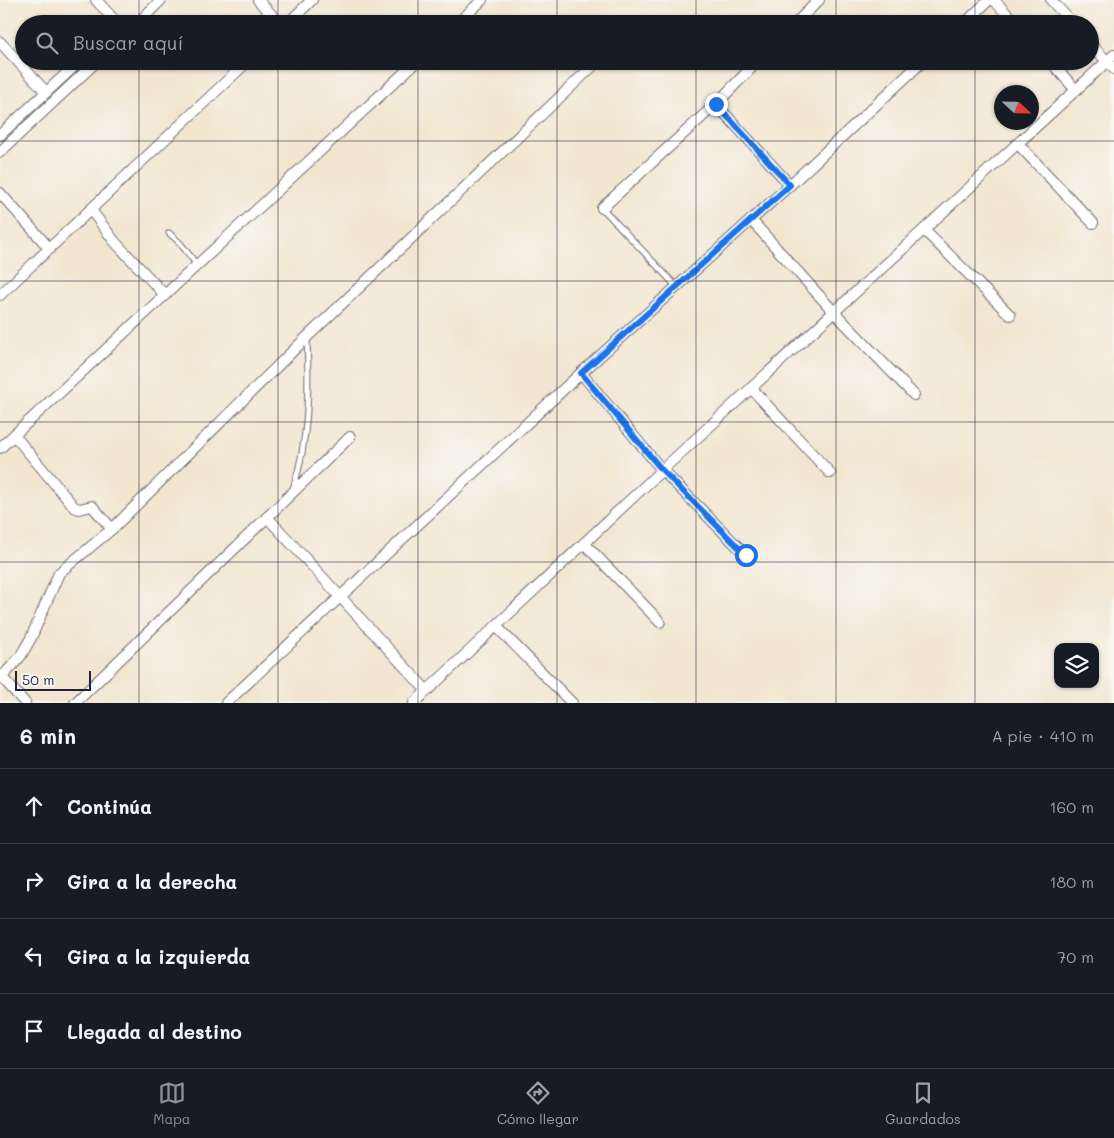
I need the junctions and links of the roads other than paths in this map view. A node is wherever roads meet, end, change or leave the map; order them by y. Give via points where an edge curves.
1 (96, 0) edge
2 (161, 0) edge
3 (258, 0) edge
4 (312, 0) edge
5 (482, 0) edge
6 (819, 0) edge
7 (990, 0) edge
8 (994, 0) edge
9 (1051, 0) edge
10 (110, 15) edge
11 (146, 15) edge
12 (272, 15) edge
13 (297, 15) edge
14 (466, 15) edge
15 (804, 15) edge
16 (974, 15) edge
17 (1008, 15) edge
18 (1065, 15) edge
19 (0, 42) edge
20 (1099, 51) edge
21 (15, 58) edge
22 (1112, 62) edge
23 (26, 70) edge
24 (70, 70) edge
25 (87, 70) edge
26 (239, 70) edge
27 (407, 70) edge
28 (589, 70) edge
29 (749, 70) edge
30 (914, 70) edge
31 (1058, 70) edge
32 (1076, 90) junction
33 (46, 92) junction
34 (716, 104) junction
35 (0, 135) edge
36 (1018, 144) junction
37 (0, 152) edge
38 (790, 185) junction
39 (0, 192) edge
40 (602, 208) joint
41 (91, 210) junction
42 (751, 220) junction
43 (1093, 223) dead end
44 (924, 230) junction
45 (169, 233) dead end
46 (50, 249) junction
47 (197, 266) junction
48 (677, 287) junction
49 (0, 295) edge
50 (165, 295) junction
51 (834, 312) junction
52 (1010, 316) dead end
53 (307, 337) junction
54 (581, 373) junction
55 (751, 388) junction
56 (914, 395) dead end
57 (350, 437) dead end
58 (5, 440) edge
59 (662, 470) junction
60 (830, 473) dead end
61 (291, 494) junction
62 (267, 517) junction
63 (112, 529) junction
64 (584, 543) junction
65 (746, 555) dead end
66 (340, 597) junction
67 (660, 622) dead end
68 (496, 626) junction
69 (1, 676) edge
70 (427, 691) junction
71 (25, 703) edge
72 (75, 703) edge
73 (226, 703) edge
74 (414, 703) edge
75 (572, 703) edge

1 - 10 street
2 - 11 street
3 - 12 street
4 - 13 street
5 - 14 street
6 - 15 street
7 - 16 street
8 - 17 street
9 - 18 street
19 - 21 street
20 - 22 street
22 - 32 street
23 - 33 street
24 - 33 street
25 - 37 street
26 - 41 street
27 - 47 street
28 - 53 street
29 - 34 street
30 - 38 street
31 - 32 street
32 - 36 street
33 - 35 street
34 - 38 street
34 - 40 street
36 - 43 street
36 - 44 street
38 - 42 street
39 - 46 street
40 - 48 lane
41 - 46 street
41 - 50 street
42 - 48 street
42 - 51 street
44 - 51 street
44 - 52 street
45 - 47 lane
46 - 49 street
47 - 50 street
48 - 54 street
50 - 58 street
51 - 55 street
51 - 56 street
53 - 61 lane via 306,423 300,465
53 - 63 street
54 - 59 street
54 - 66 street
55 - 59 street
55 - 60 street
57 - 61 street
58 - 63 street via 74,507 92,506
59 - 64 street
59 - 65 street
61 - 62 street
62 - 66 street
62 - 72 street
63 - 69 street via 59,573 31,638 20,656
64 - 67 street
64 - 68 street
66 - 70 street
66 - 73 street
68 - 70 street
68 - 75 street
69 - 71 street
70 - 74 street

